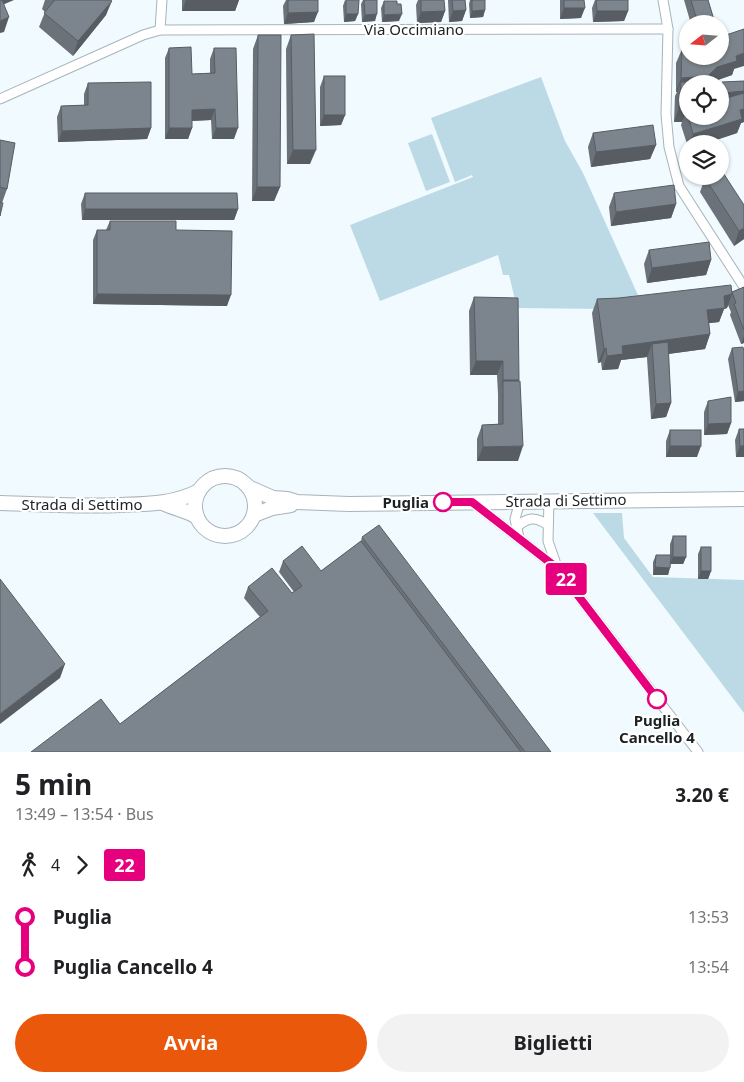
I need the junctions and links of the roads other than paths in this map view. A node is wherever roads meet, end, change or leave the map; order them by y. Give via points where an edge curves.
1 (162, 0) edge
2 (663, 0) edge
3 (668, 29) junction
4 (160, 30) junction
5 (0, 99) edge
6 (744, 287) edge
7 (250, 488) junction
8 (199, 491) junction
9 (744, 499) edge
10 (548, 500) junction
11 (520, 501) junction
12 (297, 502) junction
13 (472, 502) junction
14 (0, 503) edge
15 (163, 503) junction
16 (254, 516) junction
17 (197, 517) junction
18 (548, 525) junction
19 (516, 528) junction
20 (519, 538) junction
21 (557, 568) junction
22 (698, 752) edge

1 - 4 street
2 - 3 street
3 - 4 street, Via Occimiano
3 - 6 street via 666,114 669,147 679,186
4 - 5 street, Via Occimiano via 142,35
7 - 8 main road via 240,479 220,476 210,479
7 - 12 main road, Strada di Settimo via 274,498
7 - 16 main road via 254,497
8 - 15 main road, Strada di Settimo
8 - 17 main road via 195,504
9 - 10 main road, Strada di Settimo
10 - 11 main road, Strada di Settimo
10 - 18 street
11 - 13 main road, Strada di Settimo
11 - 19 street
12 - 13 main road, Strada di Settimo
12 - 16 main road, Strada di Settimo
13 - 20 street
14 - 15 main road, Strada di Settimo via 92,506
15 - 17 main road, Strada di Settimo
16 - 17 main road via 244,530 226,536 208,530
18 - 19 street via 540,519 530,518
18 - 21 street via 548,541
19 - 20 street
20 - 21 street
21 - 22 street

